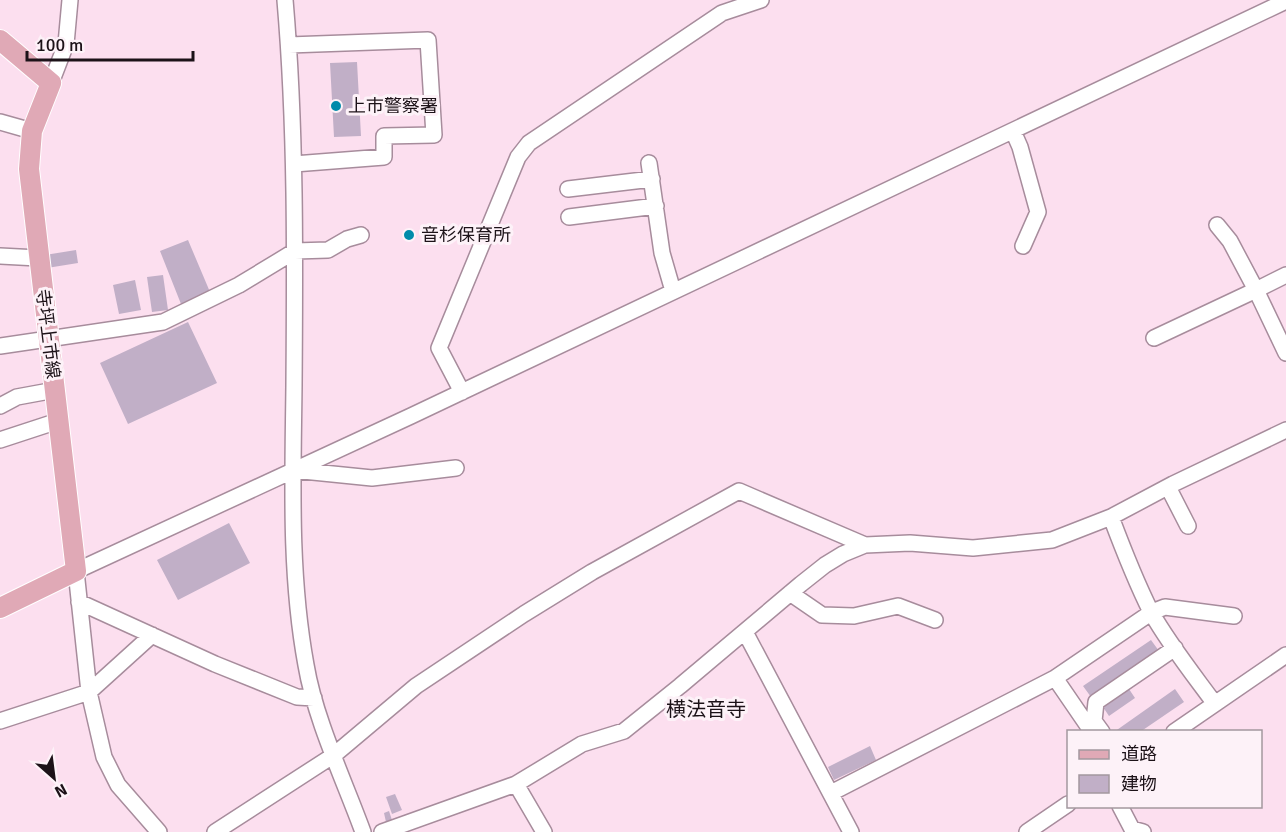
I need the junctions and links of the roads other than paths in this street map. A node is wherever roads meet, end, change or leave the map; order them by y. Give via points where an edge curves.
1 (70, 0) edge
2 (285, 0) edge
3 (761, 0) edge
4 (1286, 1) edge
5 (0, 40) edge
6 (289, 45) junction
7 (51, 83) junction
8 (0, 122) edge
9 (32, 130) junction
10 (1013, 130) junction
11 (294, 164) junction
12 (649, 164) dead end
13 (652, 179) junction
14 (568, 189) dead end
15 (656, 206) junction
16 (569, 217) dead end
17 (1217, 225) dead end
18 (361, 235) dead end
19 (1023, 246) dead end
20 (295, 251) junction
21 (0, 256) edge
22 (38, 258) junction
23 (1286, 275) edge
24 (1256, 290) junction
25 (673, 291) junction
26 (1155, 338) dead end
27 (49, 340) junction
28 (0, 346) edge
29 (1286, 353) edge
30 (55, 390) junction
31 (462, 392) junction
32 (0, 406) edge
33 (58, 421) junction
34 (0, 423) edge
35 (1286, 430) edge
36 (2, 439) edge
37 (456, 468) dead end
38 (293, 470) junction
39 (1168, 487) junction
40 (1111, 517) junction
41 (1188, 526) dead end
42 (865, 545) junction
43 (76, 571) junction
44 (790, 593) junction
45 (79, 602) junction
46 (0, 608) edge
47 (1152, 612) junction
48 (1234, 616) dead end
49 (935, 620) dead end
50 (745, 632) junction
51 (152, 635) junction
52 (1175, 648) junction
53 (1286, 656) edge
54 (1055, 678) junction
55 (89, 692) junction
56 (314, 698) junction
57 (1215, 704) junction
58 (0, 721) edge
59 (1091, 730) edge
60 (1101, 730) edge
61 (1177, 730) edge
62 (334, 755) junction
63 (516, 784) junction
64 (831, 793) junction
65 (1067, 805) edge
66 (1121, 808) edge
67 (159, 832) edge
68 (215, 832) edge
69 (363, 832) edge
70 (382, 832) edge
71 (544, 832) edge
72 (851, 832) edge
73 (1027, 832) edge
74 (1143, 832) edge

1 - 7 street via 66,44
2 - 6 street
3 - 31 street via 722,13 529,143 518,157 440,348
4 - 10 street
5 - 7 main road
6 - 11 street
6 - 11 street via 428,40 434,135 384,136 384,157
7 - 9 main road, 寺坪上市線
8 - 9 street
9 - 22 main road, 寺坪上市線 via 28,169
10 - 19 street via 1038,212
10 - 25 street
11 - 20 street
12 - 13 street
13 - 14 street
13 - 15 street
15 - 16 street
15 - 25 street
17 - 24 street
18 - 20 street via 328,250
20 - 27 street via 239,285 163,322
20 - 38 street
21 - 22 street
22 - 27 main road, 寺坪上市線
23 - 24 street
24 - 26 street
24 - 29 street
25 - 31 street
27 - 28 street
27 - 30 main road, 寺坪上市線
30 - 32 street via 17,397
30 - 33 main road, 寺坪上市線
31 - 38 street
33 - 36 street
33 - 43 main road, 寺坪上市線
34 - 36 street
35 - 39 street
37 - 38 street via 372,478
38 - 43 street
38 - 56 street via 298,616
39 - 40 street
39 - 41 street
40 - 42 street via 1052,540 973,548 910,543
40 - 47 street
42 - 44 street via 825,565
42 - 62 street via 739,491 524,614 416,686
43 - 45 street
43 - 46 main road
44 - 49 street via 822,615 854,616 898,606
44 - 50 street
45 - 51 street
45 - 55 street
47 - 48 street via 1165,608
47 - 52 street
47 - 54 street
50 - 63 street via 624,731 582,744
50 - 64 street
51 - 55 street
51 - 56 street via 297,697
52 - 57 street
52 - 60 street via 1096,702 1094,721
53 - 57 street
54 - 59 street
54 - 64 street
55 - 58 street
55 - 67 street via 104,757 118,785
56 - 62 street
57 - 61 street
62 - 68 street
62 - 69 street
63 - 70 street
63 - 71 street
64 - 72 street
65 - 73 street
66 - 74 street via 1132,829

